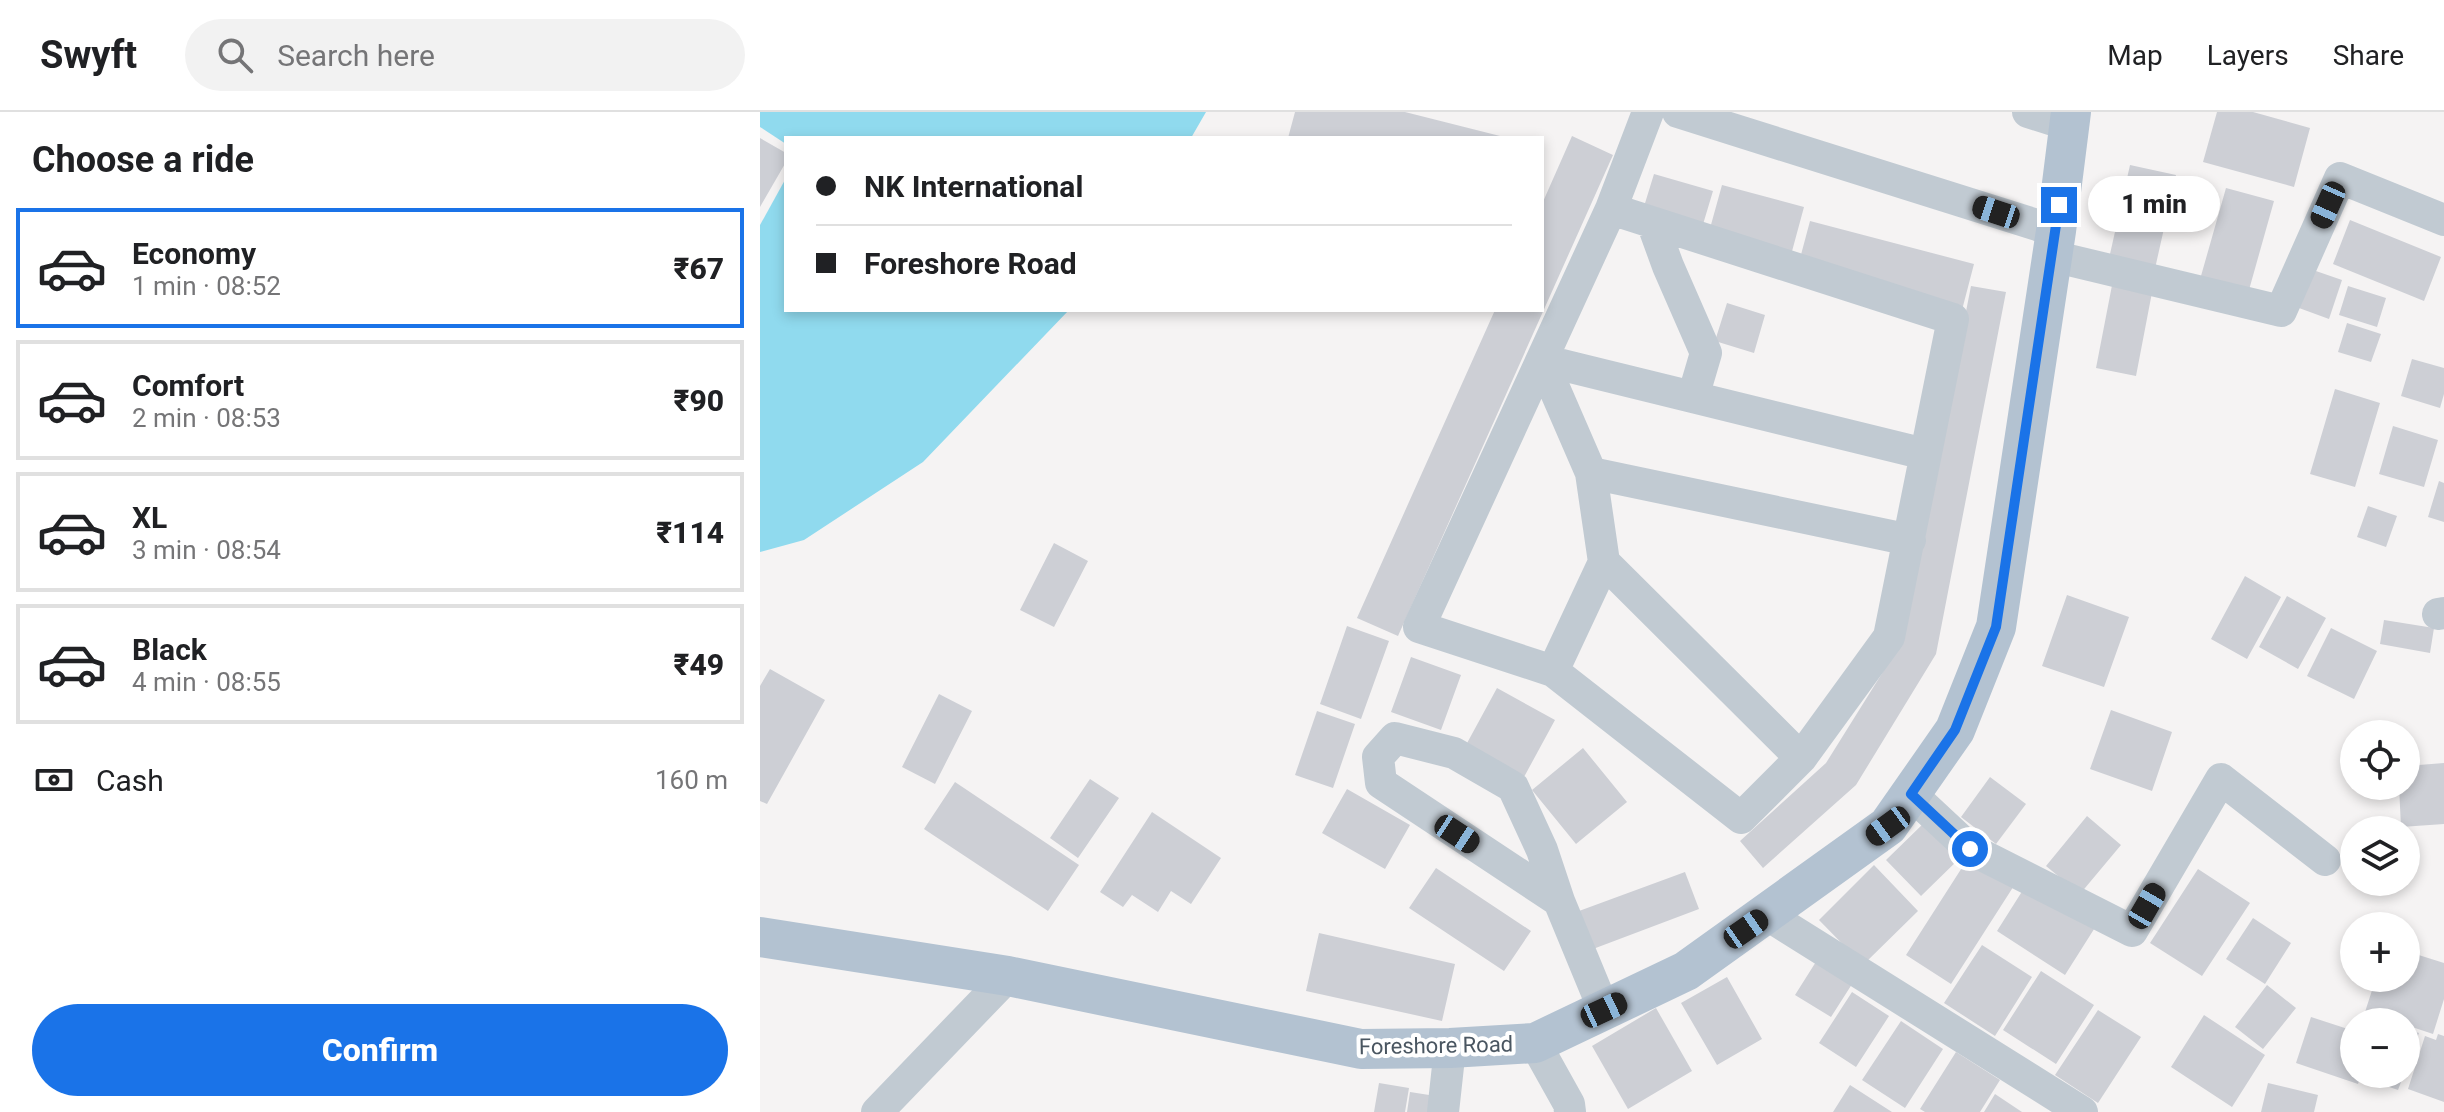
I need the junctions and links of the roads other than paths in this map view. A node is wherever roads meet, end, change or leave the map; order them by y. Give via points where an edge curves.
1 (1648, 112) edge
2 (1678, 112) edge
3 (2028, 112) edge
4 (2070, 118) edge
5 (1611, 209) junction
6 (2444, 220) edge
7 (1652, 222) junction
8 (2054, 244) junction
9 (1542, 360) junction
10 (1693, 397) junction
11 (1925, 454) junction
12 (1591, 473) junction
13 (1910, 540) junction
14 (1604, 562) junction
15 (1553, 671) junction
16 (1801, 758) junction
17 (1911, 794) junction
18 (2325, 860) dead end
19 (1559, 901) junction
20 (1766, 914) junction
21 (760, 937) edge
22 (1008, 976) junction
23 (1604, 1010) junction
24 (1535, 1043) junction
25 (1450, 1048) junction
26 (877, 1112) edge
27 (1443, 1112) edge
28 (1570, 1112) edge
29 (2082, 1112) edge

1 - 5 street
2 - 8 street
3 - 4 street
4 - 8 main road, Foreshore Road
5 - 7 street
5 - 9 street
6 - 8 street via 2340,178 2281,311
7 - 10 street via 1706,353
7 - 11 street via 1953,319
8 - 17 main road, Foreshore Road via 1996,627 1955,730
9 - 10 street
9 - 12 street
9 - 15 street via 1419,627
10 - 11 street
11 - 13 street
12 - 13 street
12 - 14 street
13 - 16 street via 1889,637
14 - 15 street
14 - 16 street
15 - 16 street via 1741,818
17 - 18 street via 1970,849 2132,931 2221,779
17 - 20 main road, Foreshore Road via 1888,826
19 - 19 street via 1513,787 1454,753 1395,738 1378,757 1381,783
19 - 23 street
20 - 23 main road, Foreshore Road via 1686,971
20 - 29 street
21 - 22 main road, Foreshore Road
22 - 25 main road, Foreshore Road via 1361,1049
22 - 26 street
23 - 24 main road, Foreshore Road
24 - 25 main road, Foreshore Road
24 - 28 street
25 - 27 street

